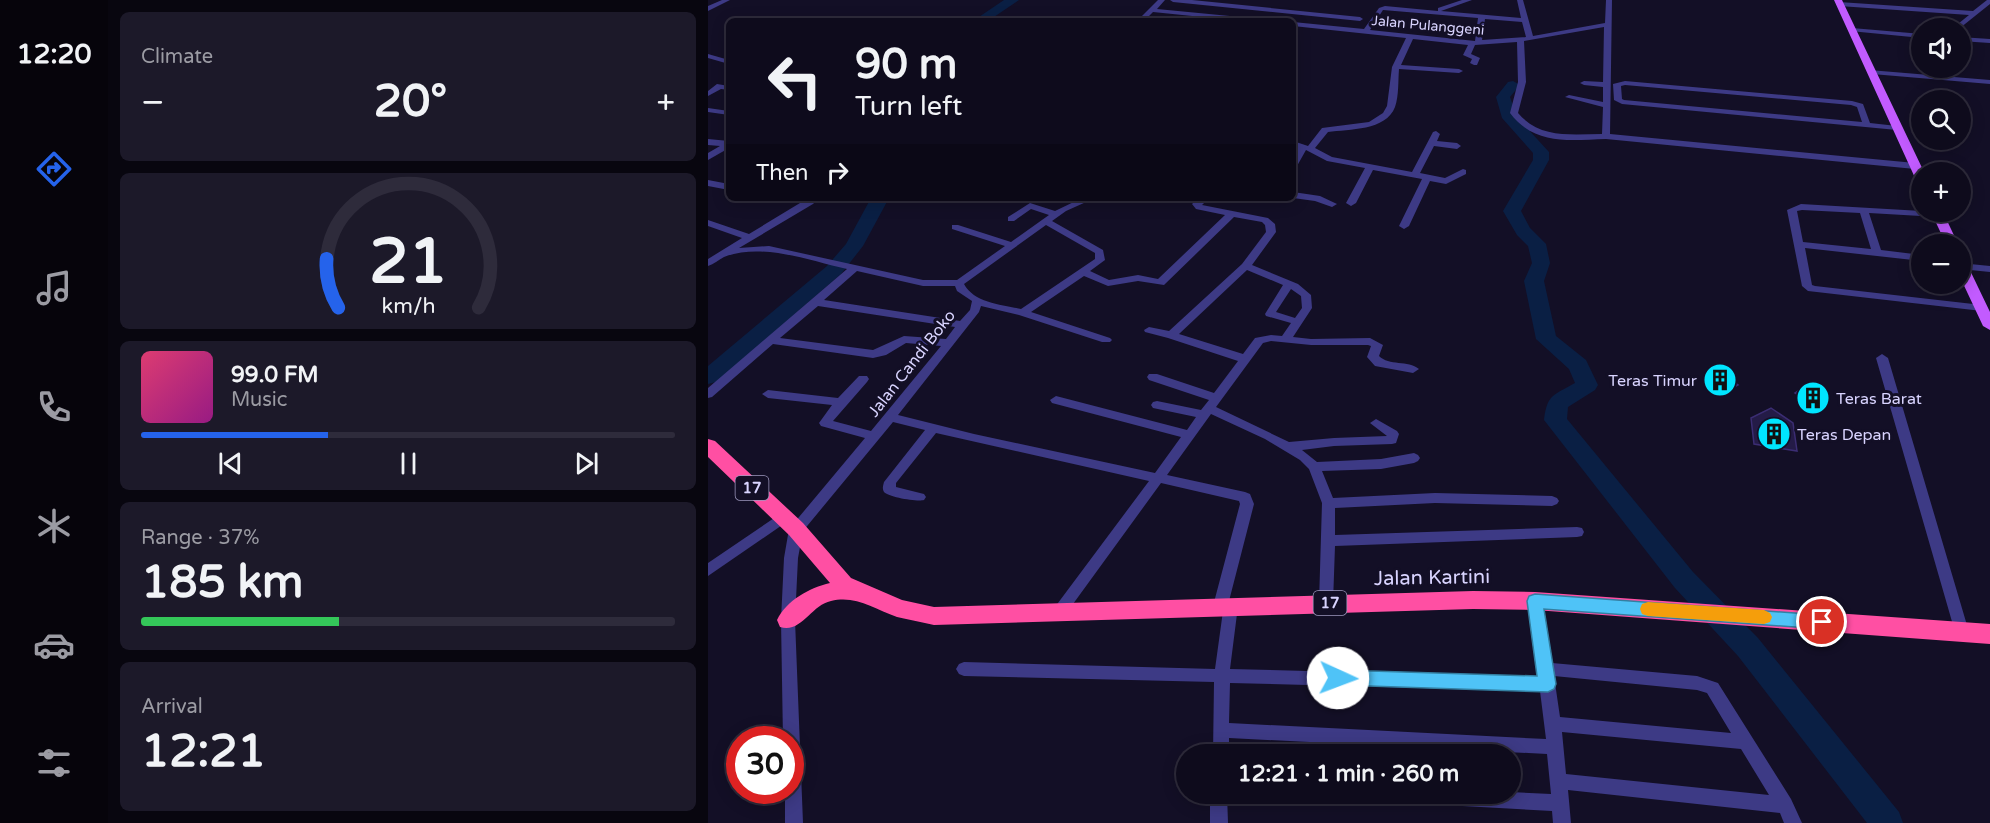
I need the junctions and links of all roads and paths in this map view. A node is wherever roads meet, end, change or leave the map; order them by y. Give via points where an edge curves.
1 (727, 0) edge
2 (1162, 0) edge
3 (1173, 0) edge
4 (1469, 0) edge
5 (1520, 0) edge
6 (1609, 0) edge
7 (1946, 0) edge
8 (1990, 1) edge
9 (1839, 2) edge
10 (1883, 3) edge
11 (708, 9) edge
12 (1151, 10) junction
13 (1433, 12) junction
14 (1954, 12) junction
15 (1977, 14) junction
16 (1482, 16) junction
17 (1143, 18) edge
18 (1231, 18) edge
19 (1971, 18) edge
20 (1360, 19) dead end
21 (1522, 19) junction
22 (1296, 24) edge
23 (1608, 24) junction
24 (1852, 30) junction
25 (1366, 31) junction
26 (1911, 35) edge
27 (1411, 36) junction
28 (1527, 39) junction
29 (1971, 40) edge
30 (1990, 41) edge
31 (1475, 43) junction
32 (708, 56) edge
33 (726, 61) edge
34 (1474, 63) dead end
35 (1396, 67) junction
36 (1459, 71) dead end
37 (1872, 72) junction
38 (1990, 82) edge
39 (1584, 83) dead end
40 (708, 85) edge
41 (1606, 86) junction
42 (725, 87) edge
43 (1738, 93) junction
44 (708, 94) edge
45 (1569, 97) dead end
46 (1606, 105) junction
47 (708, 110) edge
48 (726, 113) edge
49 (1743, 113) junction
50 (1867, 125) junction
51 (1897, 128) junction
52 (1436, 134) dead end
53 (1606, 136) junction
54 (708, 142) edge
55 (1430, 143) junction
56 (726, 146) edge
57 (1302, 146) edge
58 (1457, 146) dead end
59 (726, 147) edge
60 (708, 157) edge
61 (1912, 162) edge
62 (1911, 166) edge
63 (1370, 168) junction
64 (1463, 172) dead end
65 (1415, 175) junction
66 (1428, 177) junction
67 (708, 183) edge
68 (726, 186) edge
69 (1296, 195) edge
70 (810, 201) edge
71 (1080, 201) edge
72 (1200, 201) edge
73 (1351, 203) dead end
74 (1332, 204) dead end
75 (1864, 211) junction
76 (1911, 212) edge
77 (1056, 213) junction
78 (1231, 214) junction
79 (1011, 219) dead end
80 (1045, 221) junction
81 (776, 222) junction
82 (708, 223) edge
83 (1404, 226) dead end
84 (955, 227) dead end
85 (750, 237) junction
86 (1799, 244) junction
87 (1012, 245) junction
88 (769, 249) junction
89 (1877, 253) junction
90 (1911, 257) edge
91 (713, 258) edge
92 (1246, 266) junction
93 (1971, 266) edge
94 (851, 267) junction
95 (1990, 269) edge
96 (1083, 272) junction
97 (959, 284) junction
98 (1289, 284) junction
99 (1971, 285) edge
100 (978, 302) junction
101 (815, 303) junction
102 (1982, 308) junction
103 (1023, 313) junction
104 (1298, 322) junction
105 (962, 325) junction
106 (1990, 326) edge
107 (1149, 330) dead end
108 (1171, 335) junction
109 (1096, 336) dead end
110 (1286, 338) junction
111 (771, 340) junction
112 (949, 343) junction
113 (1882, 358) dead end
114 (1245, 359) junction
115 (1413, 369) dead end
116 (1153, 377) dead end
117 (863, 379) dead end
118 (768, 393) dead end
119 (708, 394) edge
120 (1056, 400) dead end
121 (841, 402) junction
122 (1157, 405) dead end
123 (1210, 407) junction
124 (890, 417) junction
125 (1376, 423) dead end
126 (934, 427) junction
127 (1191, 435) junction
128 (874, 436) junction
129 (708, 446) edge
130 (1287, 447) junction
131 (1414, 458) dead end
132 (1314, 467) junction
133 (1159, 478) junction
134 (919, 497) dead end
135 (1552, 501) dead end
136 (1329, 503) junction
137 (790, 523) junction
138 (1577, 532) dead end
139 (1327, 541) junction
140 (708, 570) edge
141 (867, 596) junction
142 (1535, 601) junction
143 (1326, 603) junction
144 (1226, 606) junction
145 (1060, 611) junction
146 (788, 620) junction
147 (1962, 632) junction
148 (1990, 634) edge
149 (964, 669) dead end
150 (1222, 674) junction
151 (1547, 676) junction
152 (1553, 724) junction
153 (1222, 730) junction
154 (1747, 742) junction
155 (1221, 744) edge
156 (1555, 747) junction
157 (1558, 781) junction
158 (1521, 801) edge
159 (1559, 803) junction
160 (1219, 804) edge
161 (1785, 805) junction
162 (794, 823) edge
163 (1219, 823) edge
164 (1562, 823) edge
165 (1793, 823) edge

1 - 11 street
2 - 12 street
3 - 20 street
4 - 13 street
5 - 21 street
6 - 23 street
7 - 14 street
8 - 15 street
9 - 10 street
9 - 24 main road
10 - 14 street
12 - 17 street
12 - 18 street
13 - 16 street
13 - 25 street via 1383,8
14 - 15 street
15 - 19 street
16 - 21 street
16 - 31 street
21 - 28 street
22 - 25 street, Jalan Pulanggeni
23 - 28 street, Jalan Pulanggeni
23 - 41 street
24 - 26 street
24 - 37 main road
25 - 27 street, Jalan Pulanggeni
27 - 31 street, Jalan Pulanggeni
27 - 35 street
28 - 31 street, Jalan Pulanggeni
28 - 53 street via 1514,113 1517,118 1536,133 1548,136
29 - 30 street
31 - 34 street via 1467,55 1476,58
32 - 33 street
35 - 36 street
35 - 57 street via 1391,106 1386,115 1371,124 1325,130
37 - 38 street
37 - 51 main road
39 - 41 street
40 - 42 street
41 - 46 street
42 - 44 street
43 - 49 street
43 - 49 street via 1617,84 1621,102
43 - 50 street via 1856,104
45 - 46 street
46 - 53 street
47 - 48 street
49 - 50 street
50 - 51 street
51 - 61 main road
52 - 55 street
53 - 62 street
54 - 56 street
55 - 58 street
55 - 65 street
57 - 63 street via 1330,159
59 - 60 street
63 - 65 street
63 - 73 street
64 - 66 street via 1446,181
65 - 66 street
66 - 83 street
67 - 68 street
69 - 74 street
70 - 81 street
71 - 77 street
72 - 78 street via 1199,207
75 - 76 street
75 - 86 street via 1794,208
75 - 89 street
77 - 79 street via 1030,206
77 - 80 street
78 - 92 street via 1265,220 1272,229
78 - 96 street via 1161,283 1141,278 1107,283
80 - 87 street
80 - 96 street via 1100,252 1100,260
81 - 85 street
81 - 88 street via 760,239
82 - 85 street
84 - 87 street
85 - 91 street
86 - 89 street
86 - 102 street via 1807,286 1812,289
87 - 97 street
88 - 91 street
88 - 94 street
89 - 90 street
92 - 98 street
92 - 108 street
93 - 95 street
94 - 97 street via 934,285
94 - 101 street
96 - 103 street
97 - 100 street, Jalan Candi Boko
98 - 104 street via 1304,291 1308,301 1308,309
98 - 104 street via 1270,314
99 - 102 main road
100 - 103 street
100 - 105 street, Jalan Candi Boko
101 - 105 street
101 - 111 street
102 - 106 main road
103 - 109 street
104 - 110 street
105 - 112 street, Jalan Candi Boko
107 - 108 street
108 - 114 street
110 - 114 street via 1259,340
110 - 115 street via 1311,342 1370,341 1377,345 1372,357 1379,363
111 - 112 street via 873,354 904,339
111 - 119 street
112 - 124 street, Jalan Candi Boko
113 - 147 street
114 - 123 street
116 - 123 street
117 - 121 street
118 - 121 street
120 - 127 street
121 - 128 street via 825,423
122 - 123 street
123 - 127 street
123 - 130 street
124 - 126 street
124 - 128 street, Jalan Candi Boko
125 - 130 street via 1393,434 1392,440
126 - 133 street
126 - 134 street via 890,482 892,491
127 - 133 street
128 - 137 street, Jalan Candi Boko
129 - 137 highway, 17
130 - 132 street
131 - 132 street via 1381,464
132 - 136 street
133 - 144 street via 1246,499
133 - 145 street
135 - 136 street via 1434,498
136 - 139 street
137 - 140 street, Jalan Candi Boko
137 - 141 highway, Jalan Kartini / 17 via 843,584
137 - 146 street
138 - 139 street
139 - 143 street
141 - 145 highway, Jalan Kartini / 17 via 934,616
141 - 146 highway via 845,590 827,591
142 - 143 highway, Jalan Kartini / 17
142 - 147 highway, Jalan Kartini / 17
142 - 151 street
143 - 144 highway, Jalan Kartini / 17
144 - 145 highway, Jalan Kartini / 17
144 - 150 street
146 - 162 street
147 - 148 highway, Jalan Kartini / 17
149 - 150 street
150 - 151 street
150 - 153 street
151 - 152 street
151 - 154 street via 1706,686 1716,692
152 - 154 street
152 - 156 street
153 - 155 street
153 - 156 street
154 - 161 street
156 - 157 street
157 - 159 street
157 - 161 street
158 - 159 street
159 - 164 street
160 - 163 street
161 - 165 street

